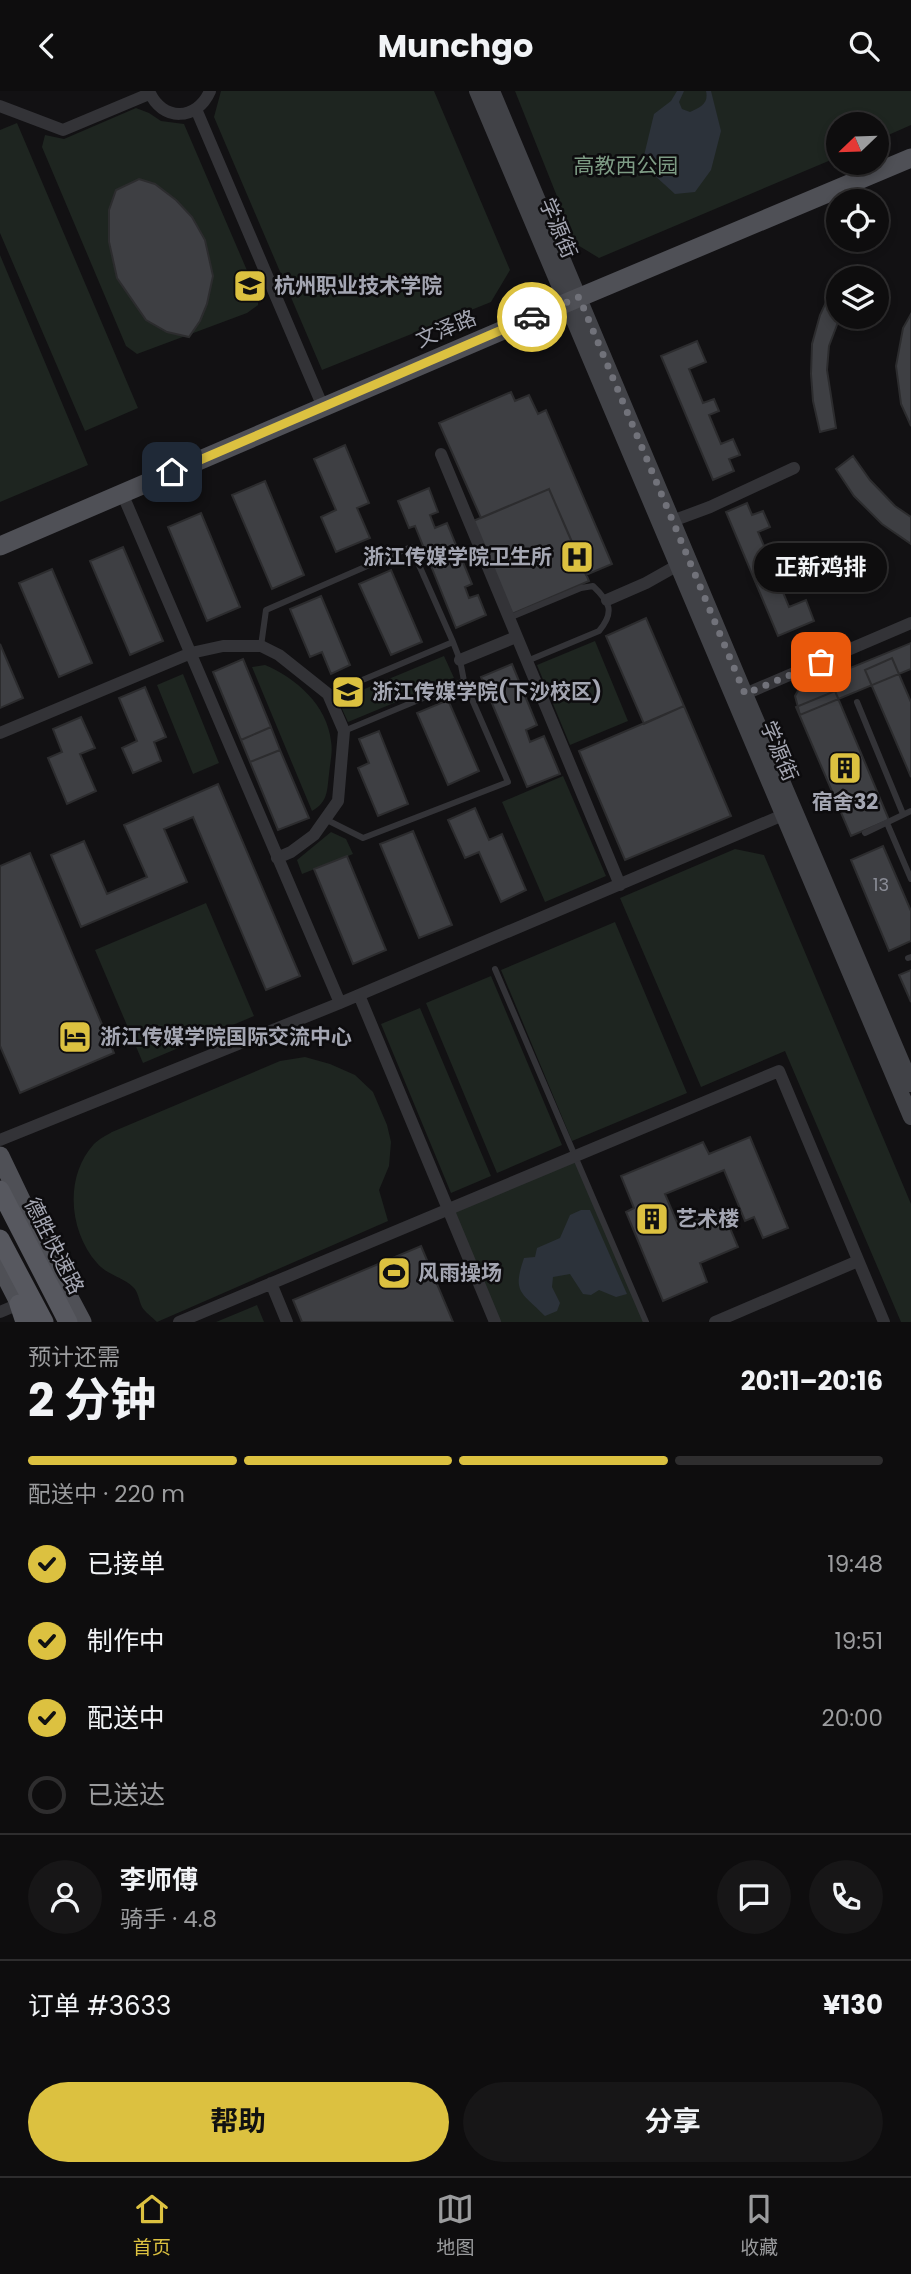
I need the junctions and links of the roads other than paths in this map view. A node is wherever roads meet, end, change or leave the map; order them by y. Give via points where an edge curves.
1 (210, 91) edge
2 (477, 91) edge
3 (492, 91) edge
4 (149, 92) edge
5 (0, 106) edge
6 (196, 110) junction
7 (911, 158) edge
8 (573, 300) junction
9 (323, 407) junction
10 (441, 454) dead end
11 (794, 468) dead end
12 (122, 493) junction
13 (667, 523) junction
14 (0, 546) edge
15 (678, 565) junction
16 (607, 600) junction
17 (509, 618) junction
18 (911, 623) edge
19 (516, 637) junction
20 (453, 642) junction
21 (261, 646) junction
22 (191, 653) junction
23 (460, 660) junction
24 (526, 662) junction
25 (464, 681) junction
26 (328, 694) junction
27 (739, 697) junction
28 (857, 702) dead end
29 (344, 731) junction
30 (0, 733) edge
31 (911, 811) edge
32 (903, 814) junction
33 (783, 815) junction
34 (327, 820) junction
35 (887, 823) junction
36 (865, 833) dead end
37 (277, 858) junction
38 (911, 879) edge
39 (620, 885) junction
40 (495, 968) dead end
41 (359, 995) junction
42 (340, 1003) junction
43 (911, 1084) edge
44 (908, 1099) edge
45 (911, 1117) edge
46 (0, 1140) edge
47 (0, 1156) edge
48 (573, 1156) junction
49 (0, 1190) edge
50 (448, 1209) junction
51 (0, 1239) edge
52 (858, 1261) junction
53 (0, 1265) edge
54 (271, 1283) junction
55 (0, 1312) edge
56 (24, 1316) edge
57 (44, 1322) edge
58 (68, 1322) edge
59 (82, 1322) edge
60 (179, 1322) edge
61 (288, 1322) edge
62 (495, 1322) edge
63 (646, 1322) edge
64 (715, 1322) edge
65 (884, 1322) edge

1 - 6 street
2 - 8 main road, 学源街
3 - 8 main road, 学源街
4 - 5 street via 63,130
4 - 6 street via 164,110 175,114
6 - 9 street
7 - 8 main road, 文泽路
8 - 9 main road, 文泽路
8 - 13 main road, 学源街
9 - 12 main road, 文泽路
10 - 17 street
11 - 13 street
12 - 14 main road, 文泽路
12 - 22 street
13 - 15 main road, 学源街
13 - 27 main road, 学源街
15 - 16 street
15 - 27 main road, 学源街
16 - 17 lane via 593,586 581,588
16 - 24 lane via 609,613 599,631
17 - 19 street
18 - 27 street
19 - 23 street
19 - 24 street
20 - 21 lane via 411,547 266,610
20 - 23 lane
20 - 26 lane
21 - 22 street via 223,646
21 - 26 street
22 - 30 street
22 - 37 street
23 - 25 lane
24 - 39 street
25 - 29 lane
25 - 34 lane via 508,782 363,838
26 - 29 street
27 - 33 main road, 学源街
27 - 43 main road, 学源街
28 - 32 lane
29 - 34 street via 338,801
31 - 32 lane
32 - 35 lane
33 - 39 street
33 - 44 main road, 学源街
34 - 37 street via 314,835
35 - 36 lane
35 - 38 lane
37 - 42 street
39 - 41 street
40 - 48 lane
41 - 42 street
41 - 50 street
42 - 46 street
44 - 45 main road, 学源街
47 - 59 main road
48 - 50 street
48 - 52 street via 779,1071
48 - 63 lane
49 - 58 highway, 德胜快速路
50 - 54 street
50 - 62 street
51 - 57 highway, 德胜快速路
52 - 64 street
52 - 65 street
53 - 56 main road
54 - 60 street
54 - 61 street
55 - 56 street

